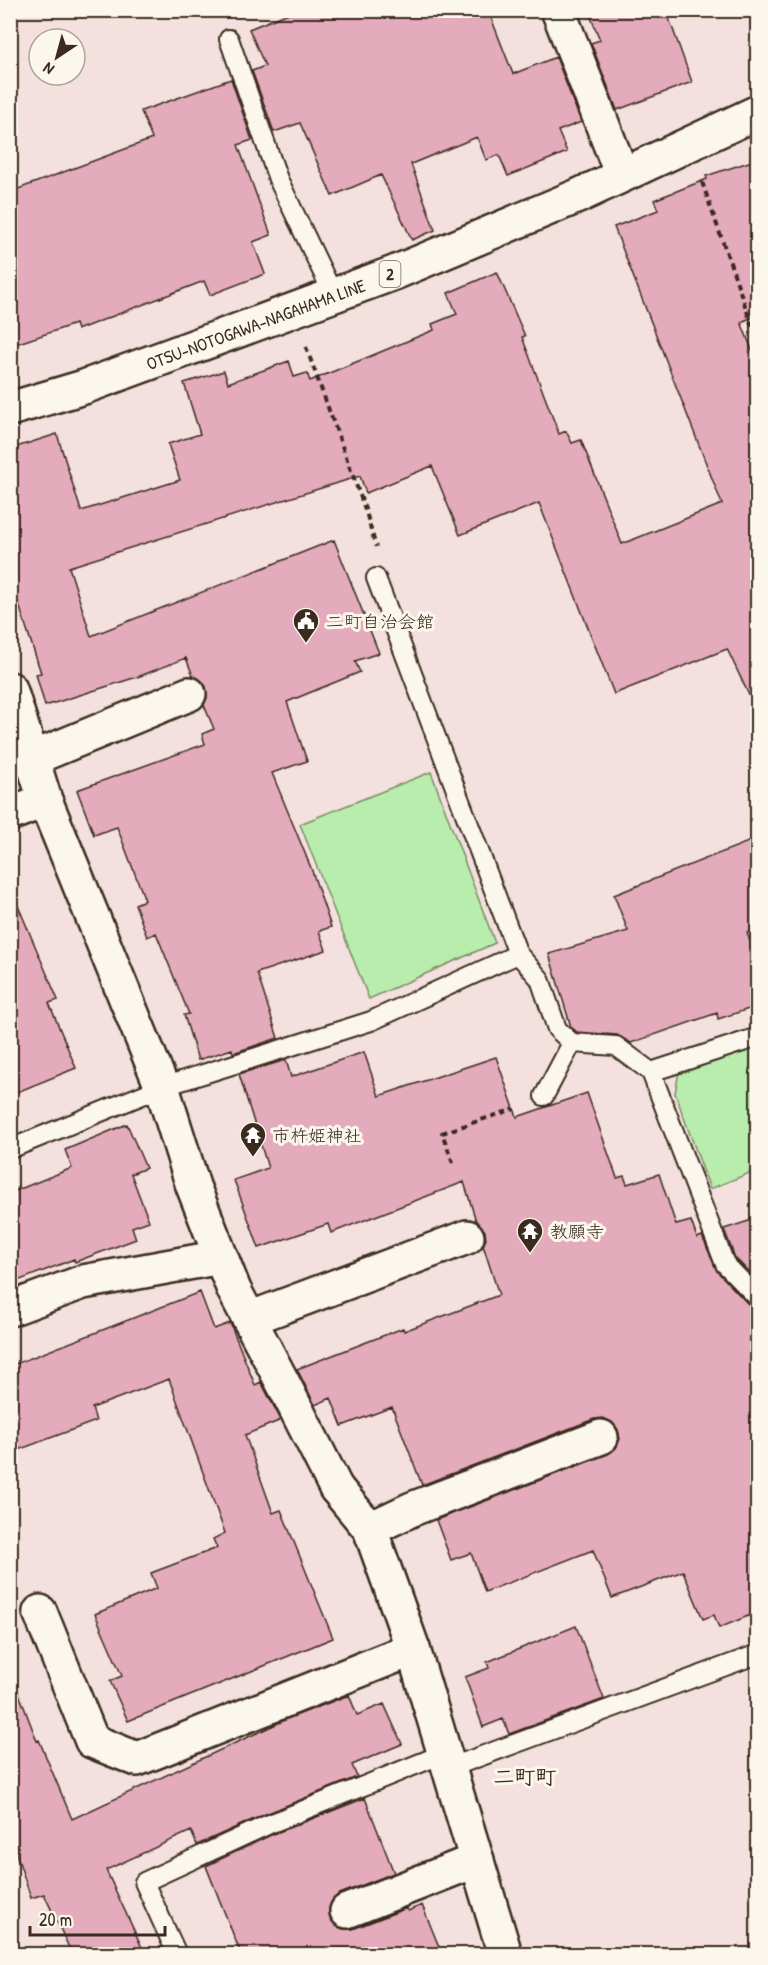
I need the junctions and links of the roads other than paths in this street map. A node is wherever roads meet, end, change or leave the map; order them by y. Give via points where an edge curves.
1 (558, 10) edge
2 (229, 39) dead end
3 (758, 112) edge
4 (622, 175) junction
5 (334, 296) junction
6 (10, 409) edge
7 (376, 578) road end
8 (10, 689) edge
9 (189, 694) dead end
10 (31, 759) junction
11 (45, 800) junction
12 (10, 813) edge
13 (518, 954) junction
14 (758, 1037) edge
15 (572, 1043) junction
16 (651, 1072) junction
17 (162, 1088) junction
18 (544, 1096) road end
19 (10, 1149) edge
20 (467, 1237) dead end
21 (221, 1257) junction
22 (756, 1294) edge
23 (10, 1309) edge
24 (249, 1319) junction
25 (601, 1437) dead end
26 (370, 1529) junction
27 (40, 1612) dead end
28 (413, 1649) junction
29 (758, 1654) edge
30 (447, 1760) junction
31 (477, 1860) junction
32 (347, 1911) dead end
33 (177, 1954) edge
34 (505, 1954) edge

1 - 4 street
2 - 5 lane via 278,179
3 - 4 street, OTSU-NOTOGAWA-NAGAHAMA LINE / 2
4 - 5 street, OTSU-NOTOGAWA-NAGAHAMA LINE / 2
5 - 6 street, OTSU-NOTOGAWA-NAGAHAMA LINE / 2 via 84,387
7 - 13 lane
8 - 10 street
9 - 10 street
10 - 11 street
11 - 12 street
11 - 17 street
13 - 15 lane via 540,979 557,1029
13 - 17 lane via 371,1021
14 - 16 lane
15 - 16 lane via 616,1046
15 - 18 lane
16 - 22 lane via 724,1264
17 - 19 lane
17 - 21 street via 193,1186
20 - 24 street
21 - 23 street via 83,1281
21 - 24 street
24 - 26 street via 336,1488
25 - 26 street via 412,1509
26 - 28 street
27 - 28 street via 92,1741 137,1759
28 - 30 street
29 - 30 lane
30 - 31 street
30 - 33 lane via 267,1825 144,1882
31 - 32 street
31 - 34 street

